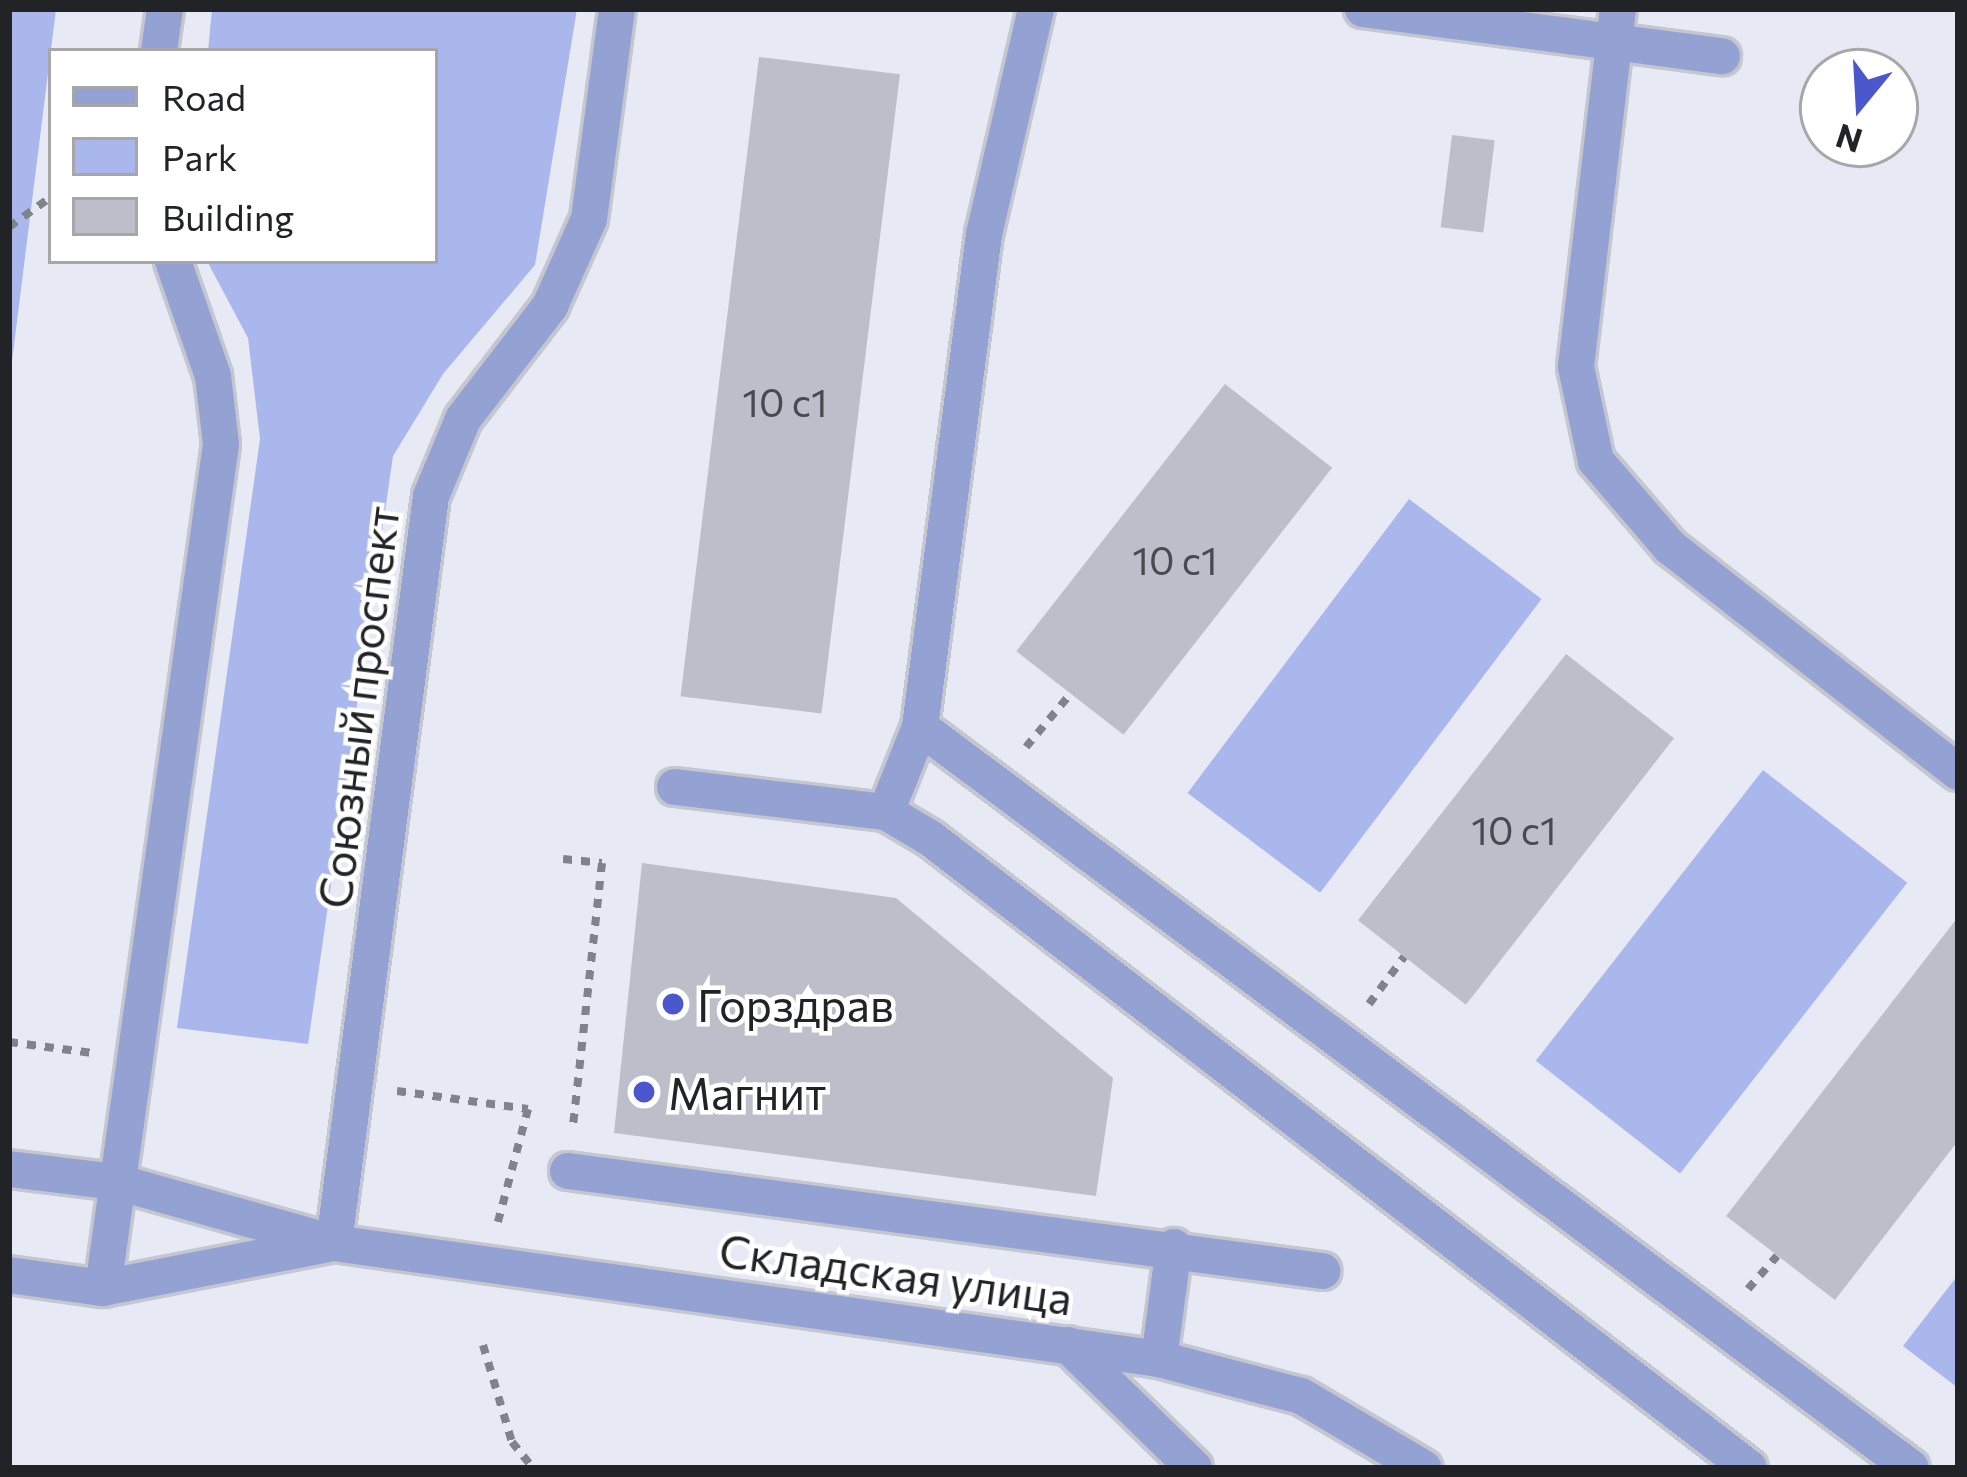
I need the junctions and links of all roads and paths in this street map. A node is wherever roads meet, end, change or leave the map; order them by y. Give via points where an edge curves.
1 (165, 9) edge
2 (617, 9) edge
3 (1036, 9) edge
4 (1363, 9) edge
5 (1616, 26) edge
6 (159, 48) edge
7 (1722, 56) dead end
8 (48, 199) edge
9 (9, 227) edge
10 (174, 264) edge
11 (1072, 692) dead end
12 (920, 727) junction
13 (1026, 747) dead end
14 (1958, 772) edge
15 (675, 787) dead end
16 (886, 812) junction
17 (563, 859) dead end
18 (1404, 958) dead end
19 (1369, 1005) dead end
20 (9, 1042) edge
21 (111, 1055) dead end
22 (384, 1090) dead end
23 (513, 1163) junction
24 (9, 1169) edge
25 (568, 1171) junction
26 (117, 1182) junction
27 (498, 1223) dead end
28 (334, 1244) junction
29 (1174, 1247) junction
30 (1778, 1256) dead end
31 (1322, 1271) dead end
32 (9, 1276) edge
33 (103, 1288) junction
34 (1748, 1289) dead end
35 (483, 1345) dead end
36 (1068, 1345) junction
37 (1159, 1359) junction
38 (532, 1468) edge
39 (1194, 1468) edge
40 (1423, 1468) edge
41 (1749, 1468) edge
42 (1912, 1468) edge

1 - 6 street
2 - 28 street, Союзный проспект via 589,219 550,306 463,419 431,496
3 - 12 street via 984,234
4 - 5 street
5 - 7 street
5 - 14 street via 1576,367 1596,461 1670,548
8 - 9 path
10 - 26 street via 213,376 220,445
11 - 13 path
12 - 16 street
12 - 42 street
15 - 16 street
16 - 41 street
17 - 25 path via 602,863
18 - 19 path
20 - 21 path
22 - 23 path via 528,1108
23 - 25 path
23 - 27 path
24 - 26 street, Складская улица
25 - 29 street
26 - 28 street, Складская улица
26 - 33 street
28 - 33 street, Складская улица
28 - 36 street, Складская улица
29 - 31 street
29 - 37 street
30 - 34 path
32 - 33 street, Складская улица
35 - 38 path via 512,1442
36 - 37 street, Складская улица
36 - 39 street
37 - 40 street, Складская улица via 1301,1396

